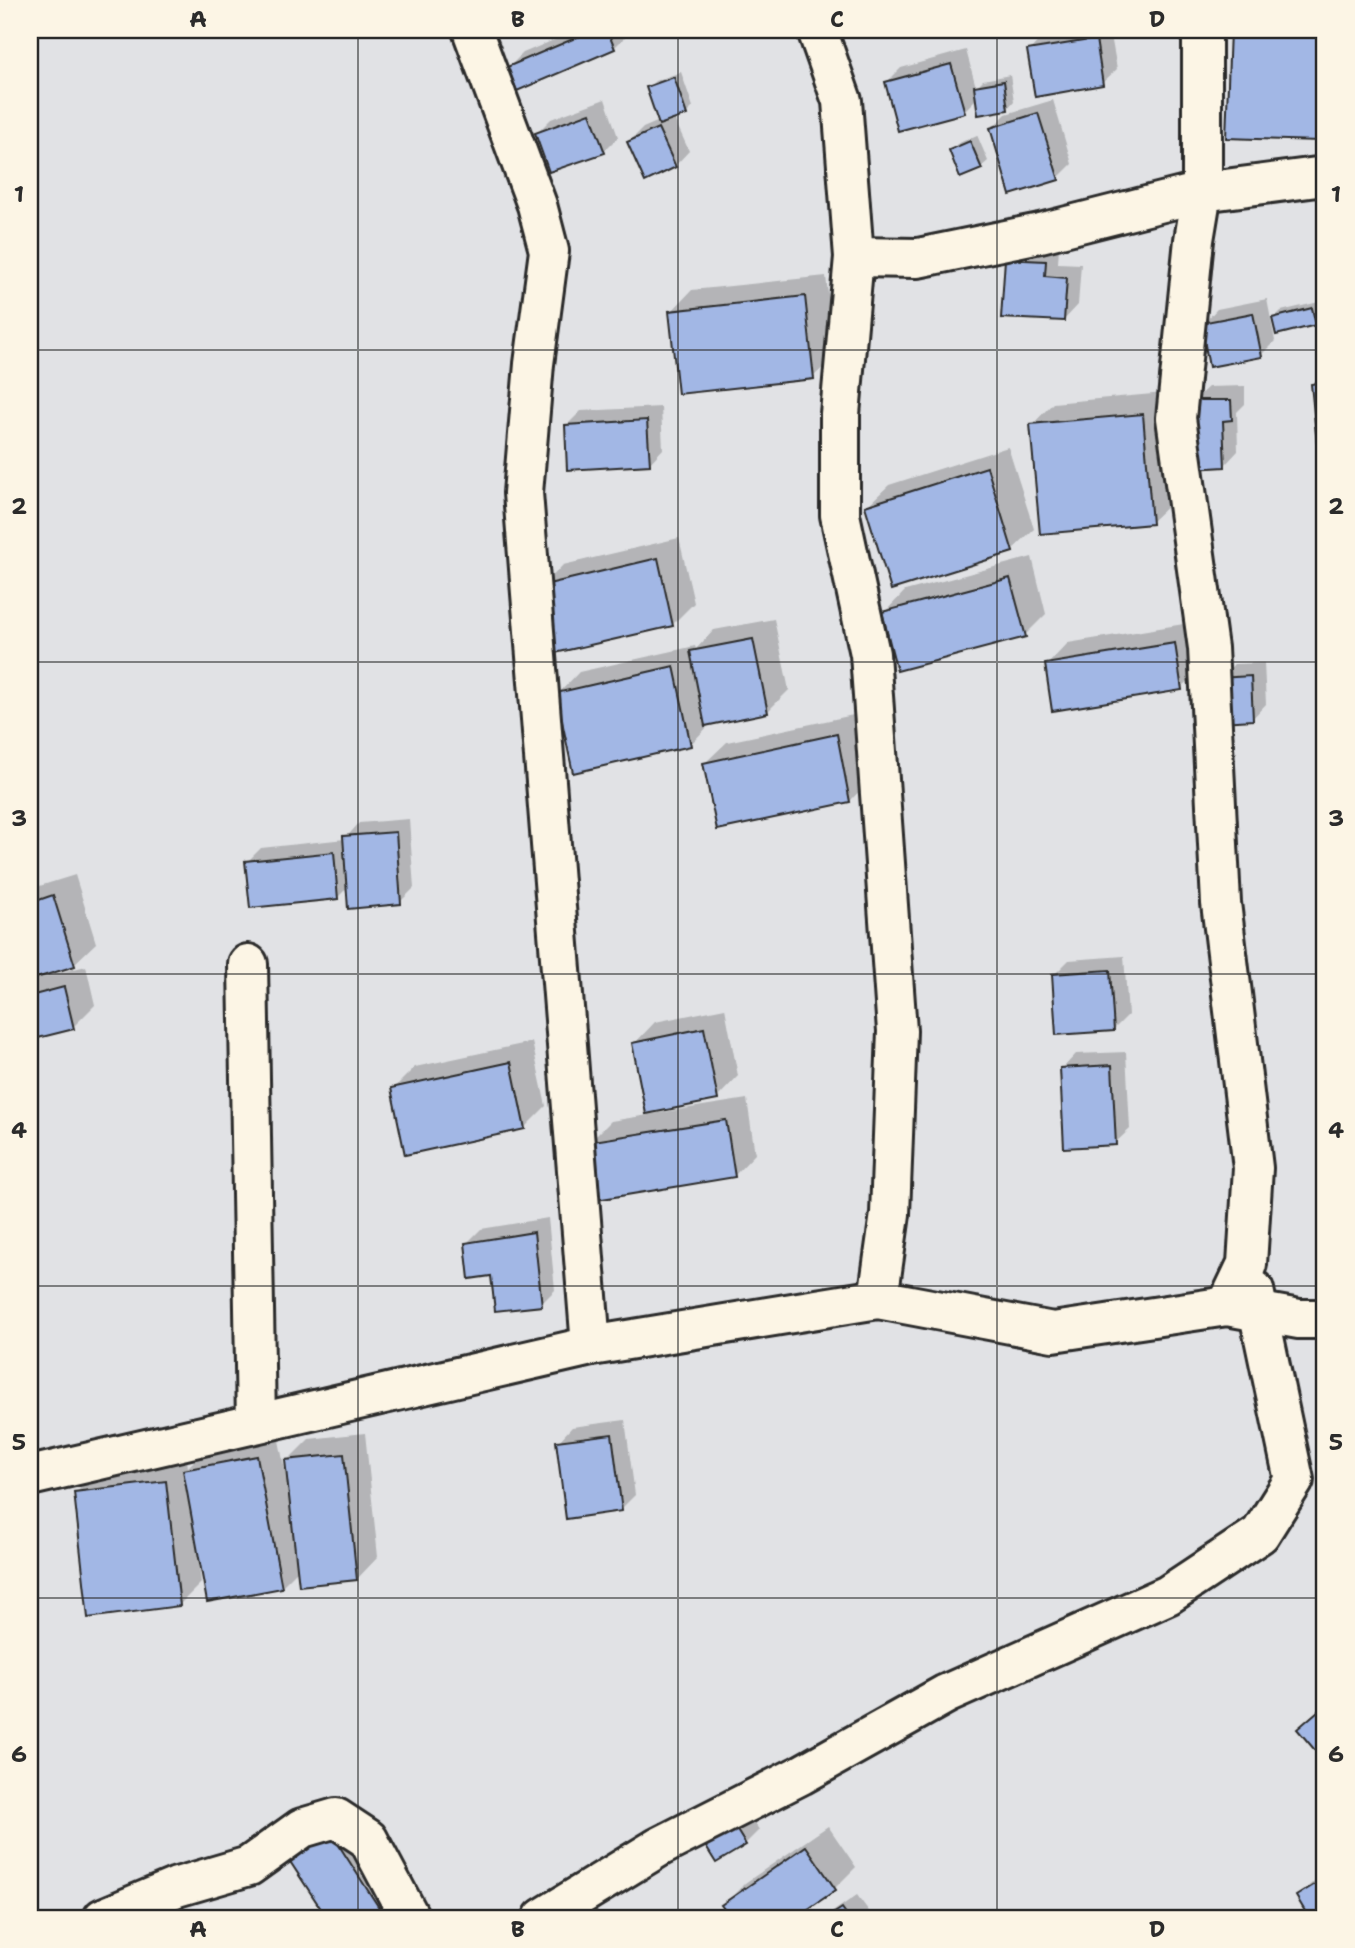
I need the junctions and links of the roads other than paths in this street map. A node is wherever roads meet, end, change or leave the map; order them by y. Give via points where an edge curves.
1 (472, 30) edge
2 (817, 30) edge
3 (1202, 30) edge
4 (1325, 176) edge
5 (1202, 192) junction
6 (854, 257) junction
7 (248, 964) dead end
8 (878, 1299) junction
9 (1243, 1309) junction
10 (1325, 1319) edge
11 (592, 1346) junction
12 (256, 1423) junction
13 (30, 1476) edge
14 (103, 1918) edge
15 (410, 1918) edge
16 (543, 1918) edge

1 - 11 street via 537,205 549,251 523,494
2 - 6 street via 842,101
3 - 5 street
4 - 5 street
5 - 6 street via 918,258
5 - 9 street via 1176,418 1208,648 1222,903 1253,1168
6 - 8 street via 840,414 840,515 870,654 897,1031 890,1214
7 - 12 street
8 - 9 street via 1053,1332
8 - 11 street
9 - 10 street
9 - 16 street via 1294,1480 1260,1534 1168,1595 946,1695 659,1847
11 - 12 street
12 - 13 street
14 - 15 street via 177,1887 248,1866 302,1828 336,1818 368,1839

